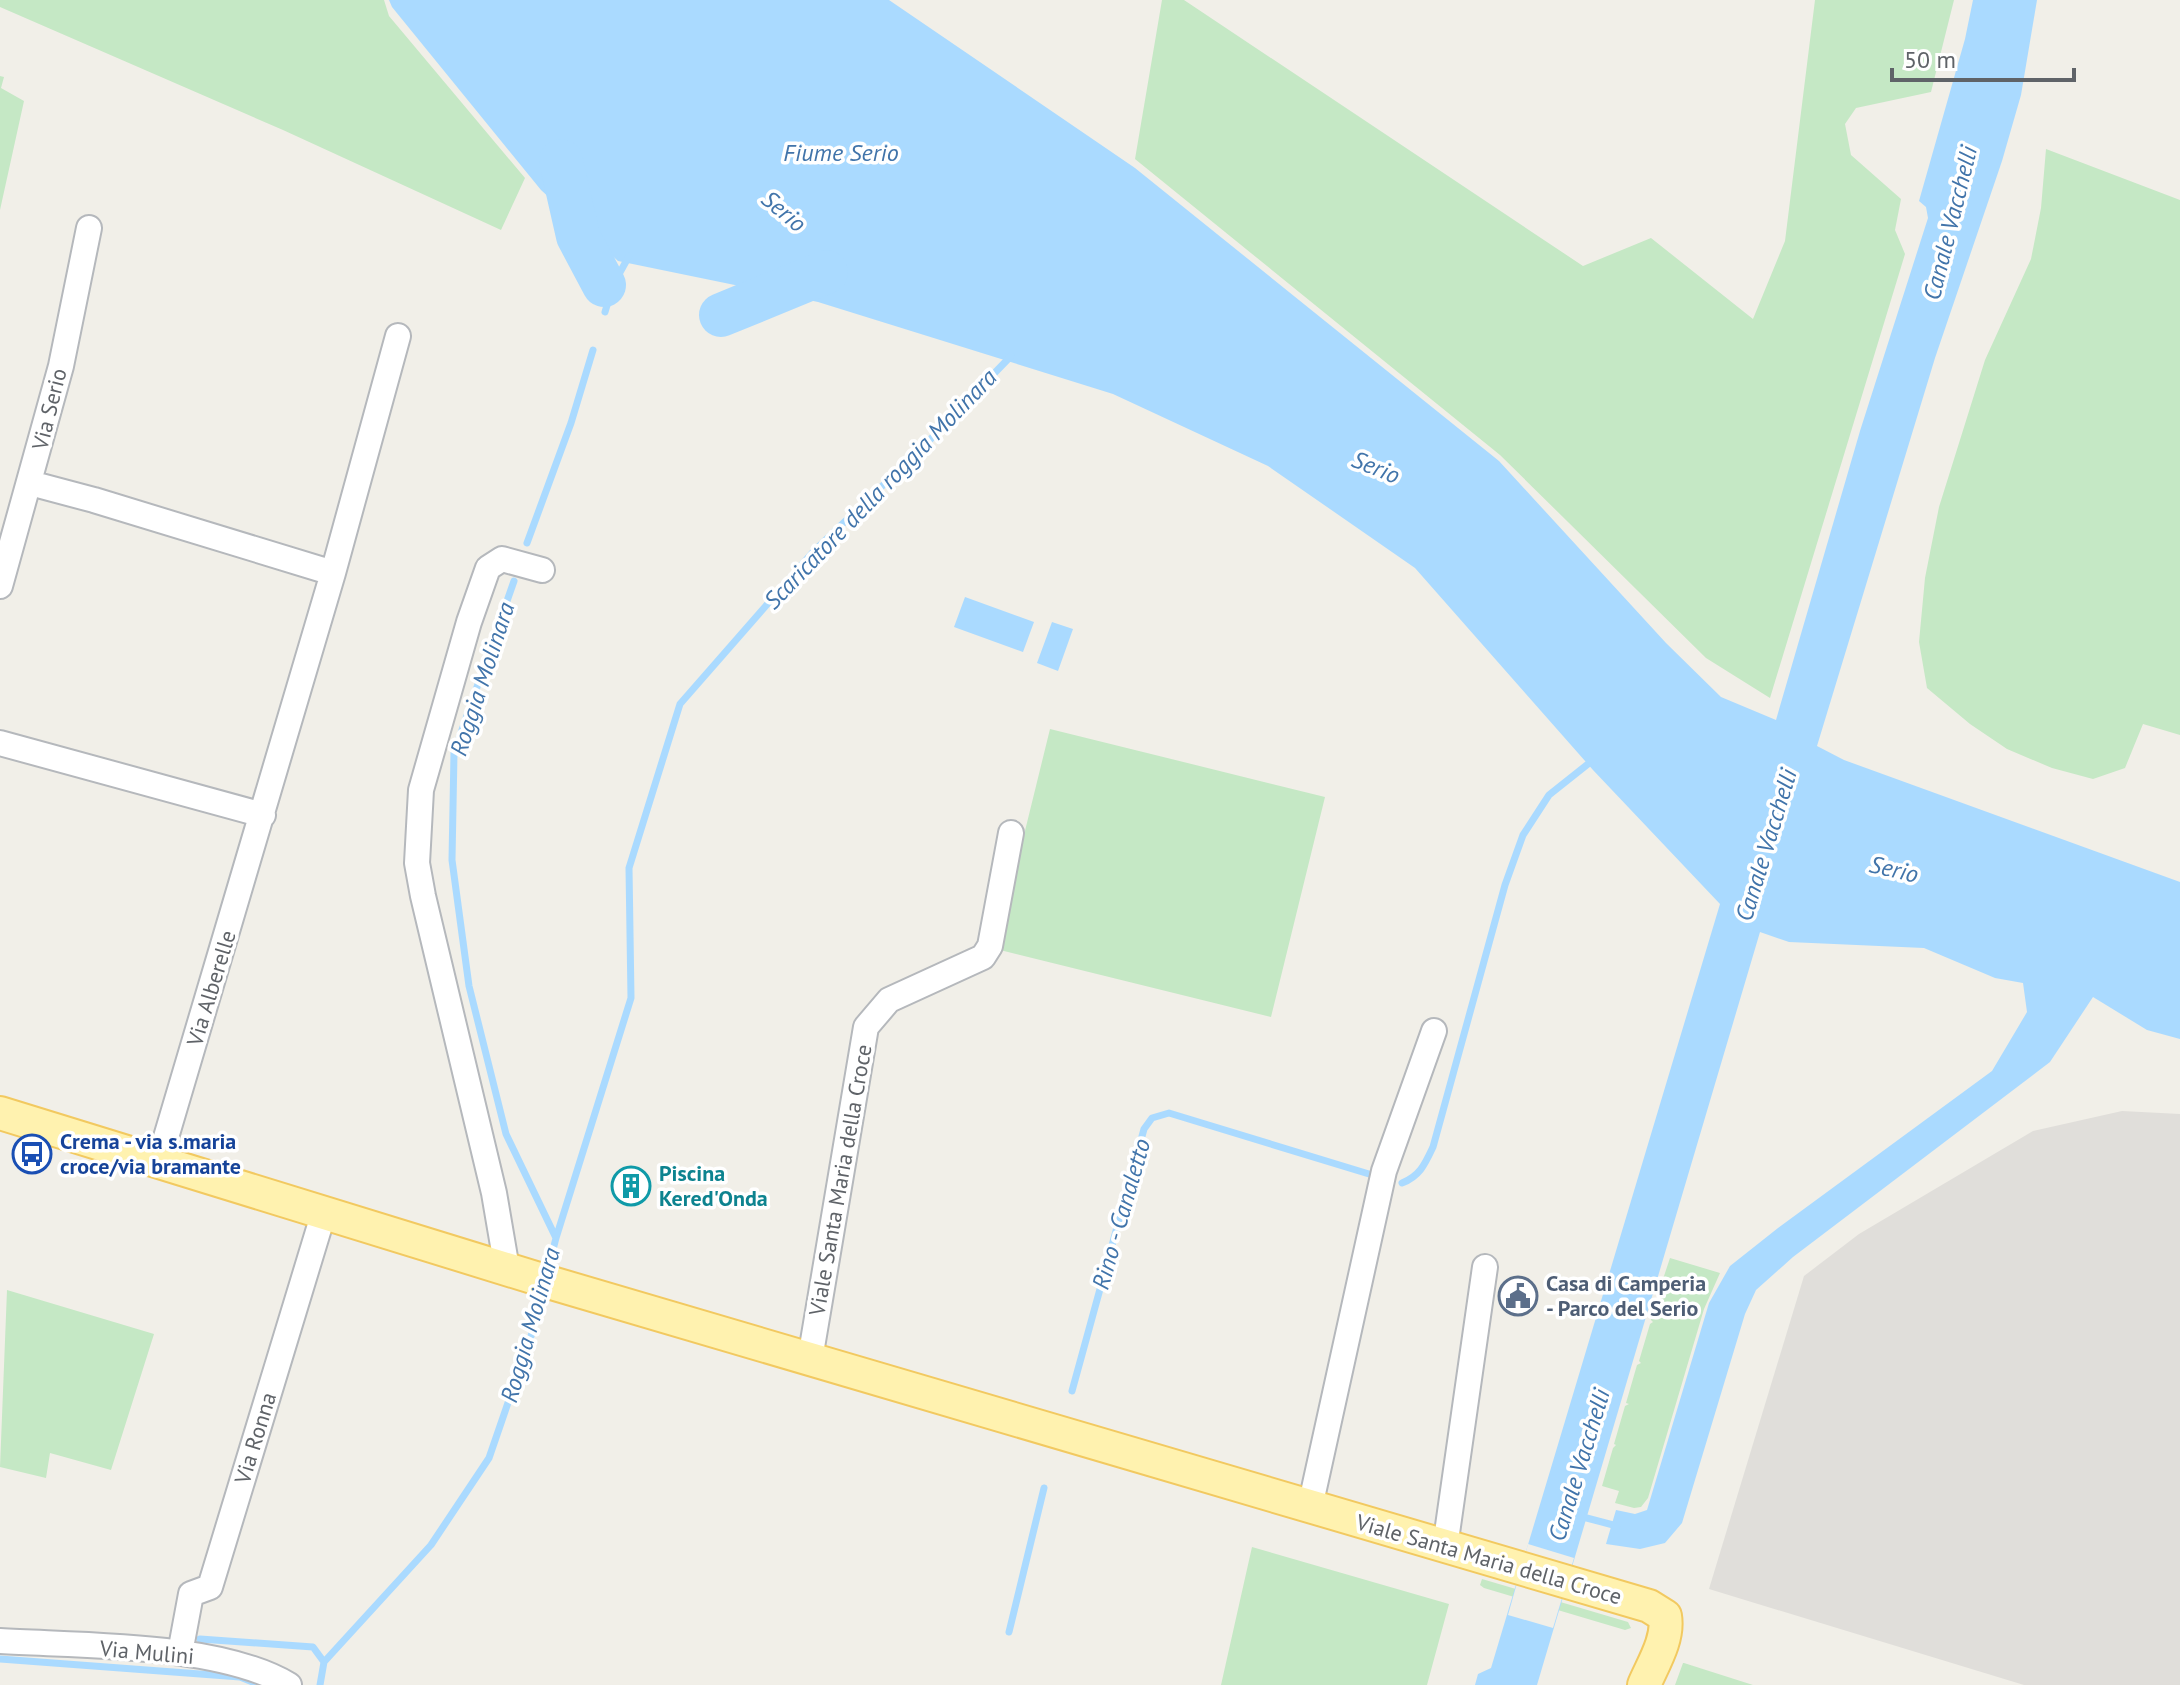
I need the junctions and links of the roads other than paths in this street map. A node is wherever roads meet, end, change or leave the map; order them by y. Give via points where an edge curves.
1 (89, 228) dead end
2 (398, 336) dead end
3 (30, 483) junction
4 (542, 570) dead end
5 (333, 573) junction
6 (0, 586) edge
7 (0, 743) edge
8 (263, 815) junction
9 (1011, 833) dead end
10 (1434, 1031) dead end
11 (0, 1113) edge
12 (159, 1161) junction
13 (324, 1212) junction
14 (1485, 1267) dead end
15 (532, 1277) junction
16 (810, 1359) junction
17 (1310, 1507) junction
18 (1445, 1547) junction
19 (0, 1641) edge
20 (180, 1653) junction
21 (289, 1685) edge
22 (1644, 1685) edge

1 - 3 street, Via Serio
2 - 5 street, Via Alberelle
3 - 5 street
3 - 6 street, Via Serio
4 - 15 street via 502,559 488,568 425,776 417,863 494,1193
5 - 8 street, Via Alberelle
7 - 8 street
8 - 12 street, Via Alberelle
9 - 16 street, Viale Santa Maria della Croce via 990,946 983,957 889,1000 866,1027
10 - 17 street via 1384,1171
11 - 12 main road, Viale Santa Maria della Croce
12 - 13 main road, Viale Santa Maria della Croce
13 - 15 main road, Viale Santa Maria della Croce
13 - 20 street, Via Ronna via 210,1587 191,1594
14 - 18 street
15 - 16 main road, Viale Santa Maria della Croce
16 - 17 main road, Viale Santa Maria della Croce
17 - 18 main road, Viale Santa Maria della Croce
18 - 22 main road, Viale Santa Maria della Croce via 1649,1606 1665,1616 1663,1641
19 - 20 street, Via Mulini
20 - 21 street, Via Mulini via 252,1668

